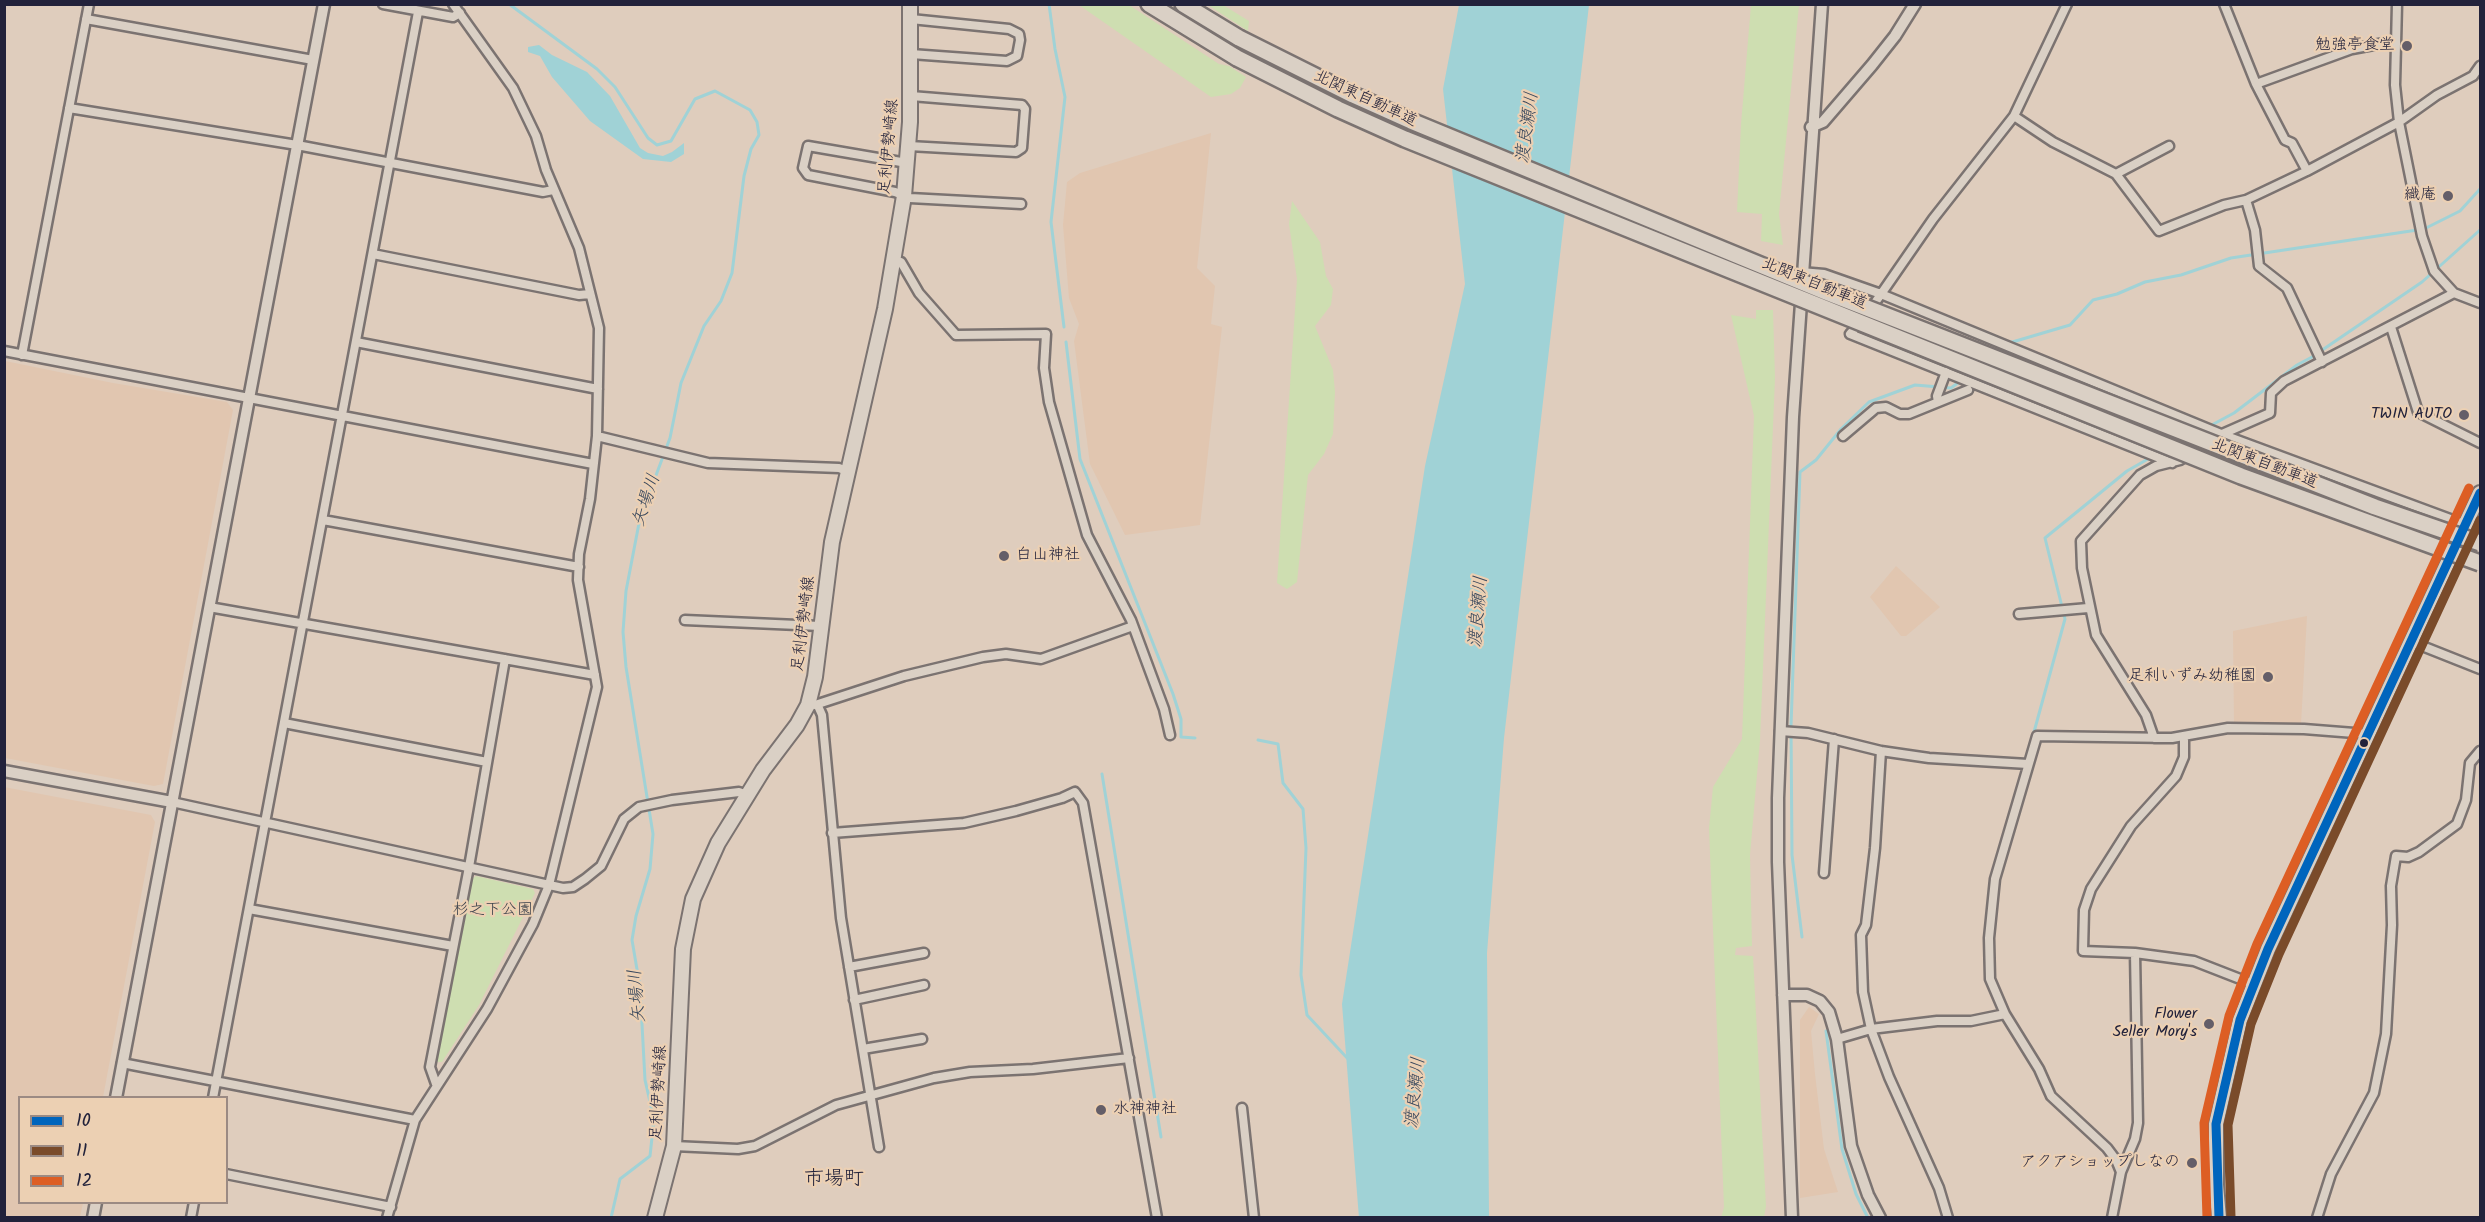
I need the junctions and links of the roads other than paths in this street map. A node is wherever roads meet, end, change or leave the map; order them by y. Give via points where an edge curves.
1 (89, 4) edge
2 (324, 4) edge
3 (383, 4) edge
4 (453, 4) edge
5 (1149, 4) edge
6 (1184, 4) edge
7 (1822, 4) edge
8 (1915, 4) edge
9 (2067, 4) edge
10 (2224, 4) edge
11 (2397, 4) edge
12 (418, 12) junction
13 (910, 12) edge
14 (460, 13) junction
15 (86, 19) junction
16 (2395, 41) junction
17 (911, 54) junction
18 (313, 60) junction
19 (2481, 66) edge
20 (2256, 84) junction
21 (911, 96) junction
22 (69, 108) junction
23 (2014, 116) junction
24 (2398, 122) junction
25 (1811, 128) junction
26 (297, 145) junction
27 (909, 146) junction
28 (2169, 146) dead end
29 (907, 163) junction
30 (390, 164) junction
31 (2307, 171) junction
32 (2116, 174) junction
33 (553, 190) junction
34 (904, 196) junction
35 (2246, 200) junction
36 (1021, 204) dead end
37 (373, 254) junction
38 (894, 260) junction
39 (1801, 272) junction
40 (2454, 293) junction
41 (590, 294) junction
42 (1881, 294) junction
43 (2481, 303) edge
44 (2391, 327) junction
45 (356, 342) junction
46 (4, 351) edge
47 (22, 355) junction
48 (2322, 362) junction
49 (1946, 372) junction
50 (598, 389) junction
51 (1968, 390) dead end
52 (249, 398) junction
53 (1938, 402) junction
54 (342, 416) junction
55 (2221, 434) junction
56 (597, 436) junction
57 (1842, 436) dead end
58 (2481, 443) edge
59 (2172, 463) junction
60 (593, 464) junction
61 (847, 471) junction
62 (2481, 493) edge
63 (323, 520) junction
64 (2466, 525) junction
65 (2481, 530) edge
66 (2481, 543) edge
67 (2481, 563) edge
68 (579, 567) junction
69 (209, 607) junction
70 (2088, 608) junction
71 (2019, 614) dead end
72 (686, 620) dead end
73 (303, 624) junction
74 (820, 626) junction
75 (1133, 626) junction
76 (2412, 642) junction
77 (505, 659) junction
78 (2481, 669) edge
79 (595, 675) junction
80 (813, 705) junction
81 (284, 723) junction
82 (1780, 731) junction
83 (2367, 734) junction
84 (1170, 735) dead end
85 (2184, 736) junction
86 (2154, 738) junction
87 (1834, 739) junction
88 (1881, 751) junction
89 (2481, 751) edge
90 (488, 762) junction
91 (2028, 764) junction
92 (4, 771) edge
93 (747, 795) junction
94 (172, 802) junction
95 (266, 822) junction
96 (832, 833) junction
97 (469, 867) junction
98 (1824, 873) dead end
99 (549, 885) junction
100 (249, 909) junction
101 (453, 946) junction
102 (924, 952) dead end
103 (2135, 953) junction
104 (849, 967) junction
105 (2253, 984) junction
106 (924, 985) dead end
107 (1783, 995) junction
108 (854, 1000) junction
109 (2005, 1014) junction
110 (1871, 1029) junction
111 (922, 1038) dead end
112 (1837, 1039) junction
113 (863, 1049) junction
114 (1129, 1058) junction
115 (122, 1064) junction
116 (216, 1082) junction
117 (436, 1084) junction
118 (872, 1093) junction
119 (116, 1096) edge
120 (213, 1096) edge
121 (1242, 1108) dead end
122 (415, 1120) junction
123 (674, 1146) junction
124 (879, 1147) dead end
125 (2121, 1172) junction
126 (228, 1174) edge
127 (391, 1207) junction
128 (387, 1218) edge
129 (655, 1218) edge
130 (1157, 1218) edge
131 (1254, 1218) edge
132 (1792, 1218) edge
133 (1881, 1218) edge
134 (1948, 1218) edge
135 (2112, 1218) edge
136 (2219, 1218) edge
137 (2317, 1218) edge

1 - 15 street
2 - 18 street
3 - 12 street
4 - 14 street
5 - 67 highway, 北関東自動車道, bridge via 1237,58 1416,144 2219,468
6 - 66 highway, 北関東自動車道, bridge via 1239,38 1411,121 1837,296 2375,507
7 - 25 street
8 - 25 street via 1865,74 1823,122
9 - 23 street
10 - 20 street
11 - 16 street
12 - 14 street via 453,17
12 - 30 street
13 - 17 main road, 足利伊勢崎線
13 - 17 street via 1010,29 1019,34 1020,40 1017,56 1007,61
14 - 33 street via 522,104
15 - 18 street
15 - 22 street
16 - 20 street via 2352,49
16 - 24 street
17 - 21 main road, 足利伊勢崎線
18 - 26 street
19 - 24 street via 2473,76
20 - 31 street via 2285,140 2292,143
21 - 27 main road, 足利伊勢崎線
21 - 27 street via 1022,105 1025,109 1022,148 1016,152
22 - 26 street
22 - 47 street
23 - 32 street
23 - 42 street via 1933,219
24 - 31 street
24 - 40 street via 2422,236 2434,271
25 - 39 street
26 - 30 street
26 - 52 street
27 - 29 main road, 足利伊勢崎線
28 - 32 street
29 - 34 main road, 足利伊勢崎線
29 - 34 street via 808,146 803,168 808,175
30 - 33 street via 543,192
30 - 37 street
31 - 35 street
32 - 35 street via 2159,231
33 - 41 street via 579,248
34 - 36 street
34 - 38 main road, 足利伊勢崎線
35 - 48 street via 2255,230 2259,266 2287,288
37 - 41 street
37 - 45 street
38 - 61 main road, 足利伊勢崎線
38 - 75 street via 901,262 920,293 956,335 1046,334 1044,368 1049,402 1084,525
39 - 42 street via 1824,274
39 - 82 street
40 - 43 street
40 - 44 street
41 - 50 street via 599,328
42 - 49 street via 1850,334
42 - 55 street
44 - 48 street
44 - 58 street via 2418,412
45 - 50 street
45 - 54 street
46 - 47 street
47 - 52 street
48 - 55 street via 2284,381 2271,393 2270,413
49 - 53 street
49 - 59 street
50 - 56 street
51 - 53 street
52 - 54 street
52 - 69 street
53 - 57 street via 1904,414 1886,406 1876,408
54 - 60 street
54 - 63 street
55 - 59 street
55 - 64 street
56 - 60 street
56 - 61 street via 708,463
59 - 70 street via 2140,475 2081,541
60 - 68 street
61 - 74 main road, 足利伊勢崎線
62 - 64 main road
63 - 68 street
63 - 73 street
64 - 65 street
64 - 76 main road
68 - 79 street via 578,591
69 - 73 street
69 - 94 street
70 - 71 street
70 - 86 street via 2096,635 2146,714
72 - 74 street
73 - 77 street
73 - 81 street
74 - 80 main road, 足利伊勢崎線
75 - 80 street via 1041,659 1006,654 983,657 904,676
75 - 84 street
76 - 78 street
76 - 83 main road
77 - 79 street
77 - 90 street
79 - 99 street via 596,699
80 - 93 main road, 足利伊勢崎線
80 - 96 street via 822,715
81 - 90 street
81 - 95 street
82 - 87 street
82 - 107 street via 1778,862
83 - 85 street via 2228,728
83 - 105 main road
85 - 86 street
85 - 103 street via 2180,769 2120,843 2091,889 2084,910 2083,951
86 - 91 street via 2037,736
87 - 88 street
87 - 98 street
88 - 91 street
88 - 110 street via 1875,848 1862,935 1863,992
89 - 137 street via 2470,763 2466,800 2457,824 2419,852 2408,857 2396,856 2391,886 2386,1034 2374,1093 2331,1174
90 - 97 street
91 - 109 street via 2002,850 1991,909 1990,979
92 - 94 street
93 - 99 street via 739,792 644,806 624,819 606,858 592,875 573,887
93 - 123 main road, 足利伊勢崎線 via 709,860 687,920
94 - 95 street
94 - 115 street
95 - 97 street
95 - 100 street
96 - 104 street
96 - 114 street via 964,823 1075,792 1083,803
97 - 99 street
97 - 101 street
99 - 117 street via 533,924 487,1009
100 - 101 street
100 - 116 street
101 - 117 street via 430,1067
102 - 104 street
103 - 105 street via 2194,961
103 - 125 street via 2139,1105 2135,1139
104 - 108 street
105 - 136 main road via 2231,1049 2216,1124
106 - 108 street
107 - 112 street via 1808,995 1820,1001 1829,1012
107 - 132 street
108 - 113 street
109 - 110 street via 1971,1021
109 - 125 street via 2051,1096 2107,1148
110 - 112 street
110 - 134 street
111 - 113 street
112 - 133 street via 1851,1146 1868,1195
113 - 118 street
114 - 118 street via 970,1072
114 - 130 street
115 - 116 street
115 - 119 street
116 - 120 street
116 - 122 street
117 - 122 street
118 - 123 street via 832,1107 755,1146
118 - 124 street
121 - 131 street
122 - 127 street
123 - 129 main road, 足利伊勢崎線
125 - 135 street
126 - 127 street
127 - 128 street

